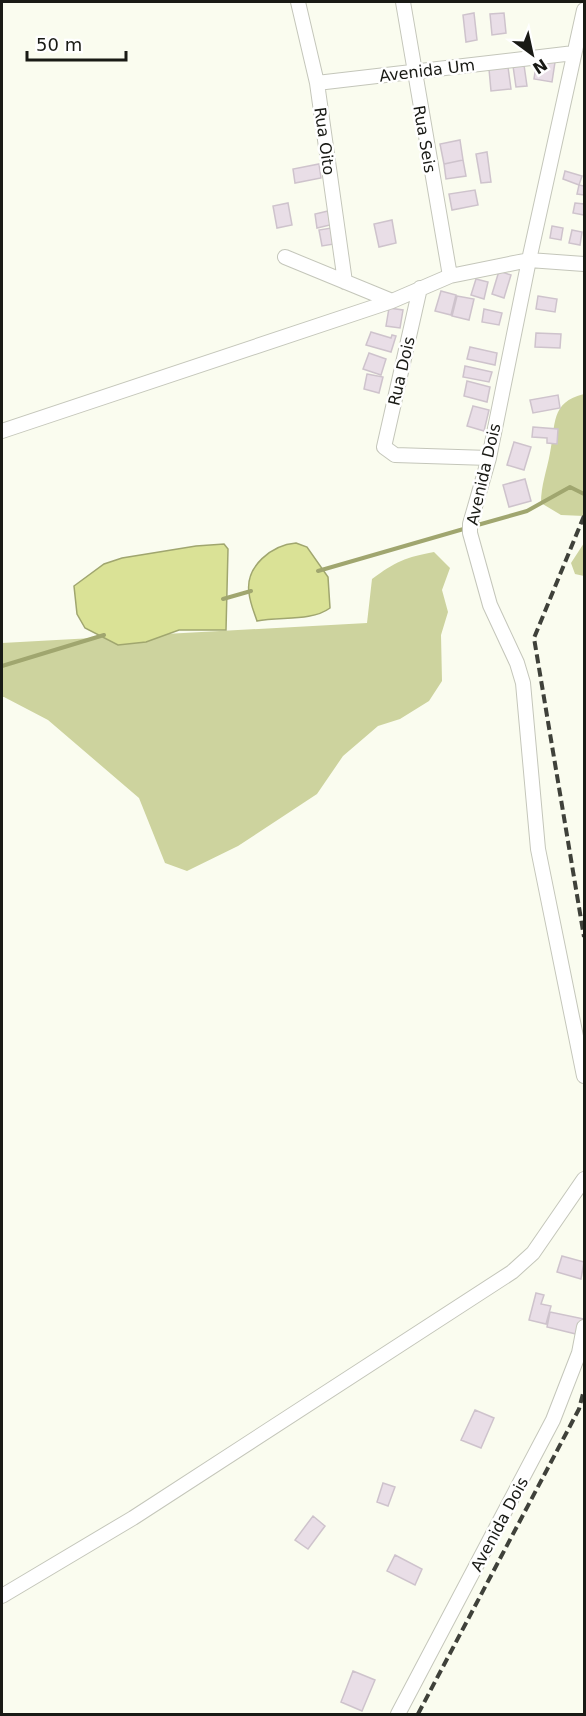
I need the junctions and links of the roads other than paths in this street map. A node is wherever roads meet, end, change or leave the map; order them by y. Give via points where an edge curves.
1 (298, 2) edge
2 (403, 2) edge
3 (585, 10) edge
4 (574, 53) junction
5 (414, 72) junction
6 (317, 83) junction
7 (285, 257) dead end
8 (529, 260) junction
9 (585, 264) edge
10 (450, 276) junction
11 (345, 282) junction
12 (420, 288) junction
13 (392, 301) junction
14 (2, 431) edge
15 (489, 458) junction
16 (585, 1076) edge
17 (585, 1179) edge
18 (585, 1327) edge
19 (2, 1596) edge
20 (398, 1714) edge

1 - 6 street, Rua Oito
2 - 5 street, Rua Seis
3 - 4 street, Avenida Dois
4 - 5 street, Avenida Um
4 - 8 street, Avenida Dois
5 - 6 street, Avenida Um
5 - 10 street, Rua Seis
6 - 11 street, Rua Oito
7 - 11 street
8 - 9 street
8 - 10 street
8 - 15 street, Avenida Dois
10 - 12 street
11 - 13 street
12 - 13 street
12 - 15 street, Rua Dois via 384,447 395,456
13 - 14 street
15 - 16 street, Avenida Dois via 470,529 490,605 518,663 523,683 538,849
17 - 19 street via 532,1253 512,1272 133,1518
18 - 20 street, Avenida Dois via 553,1420

